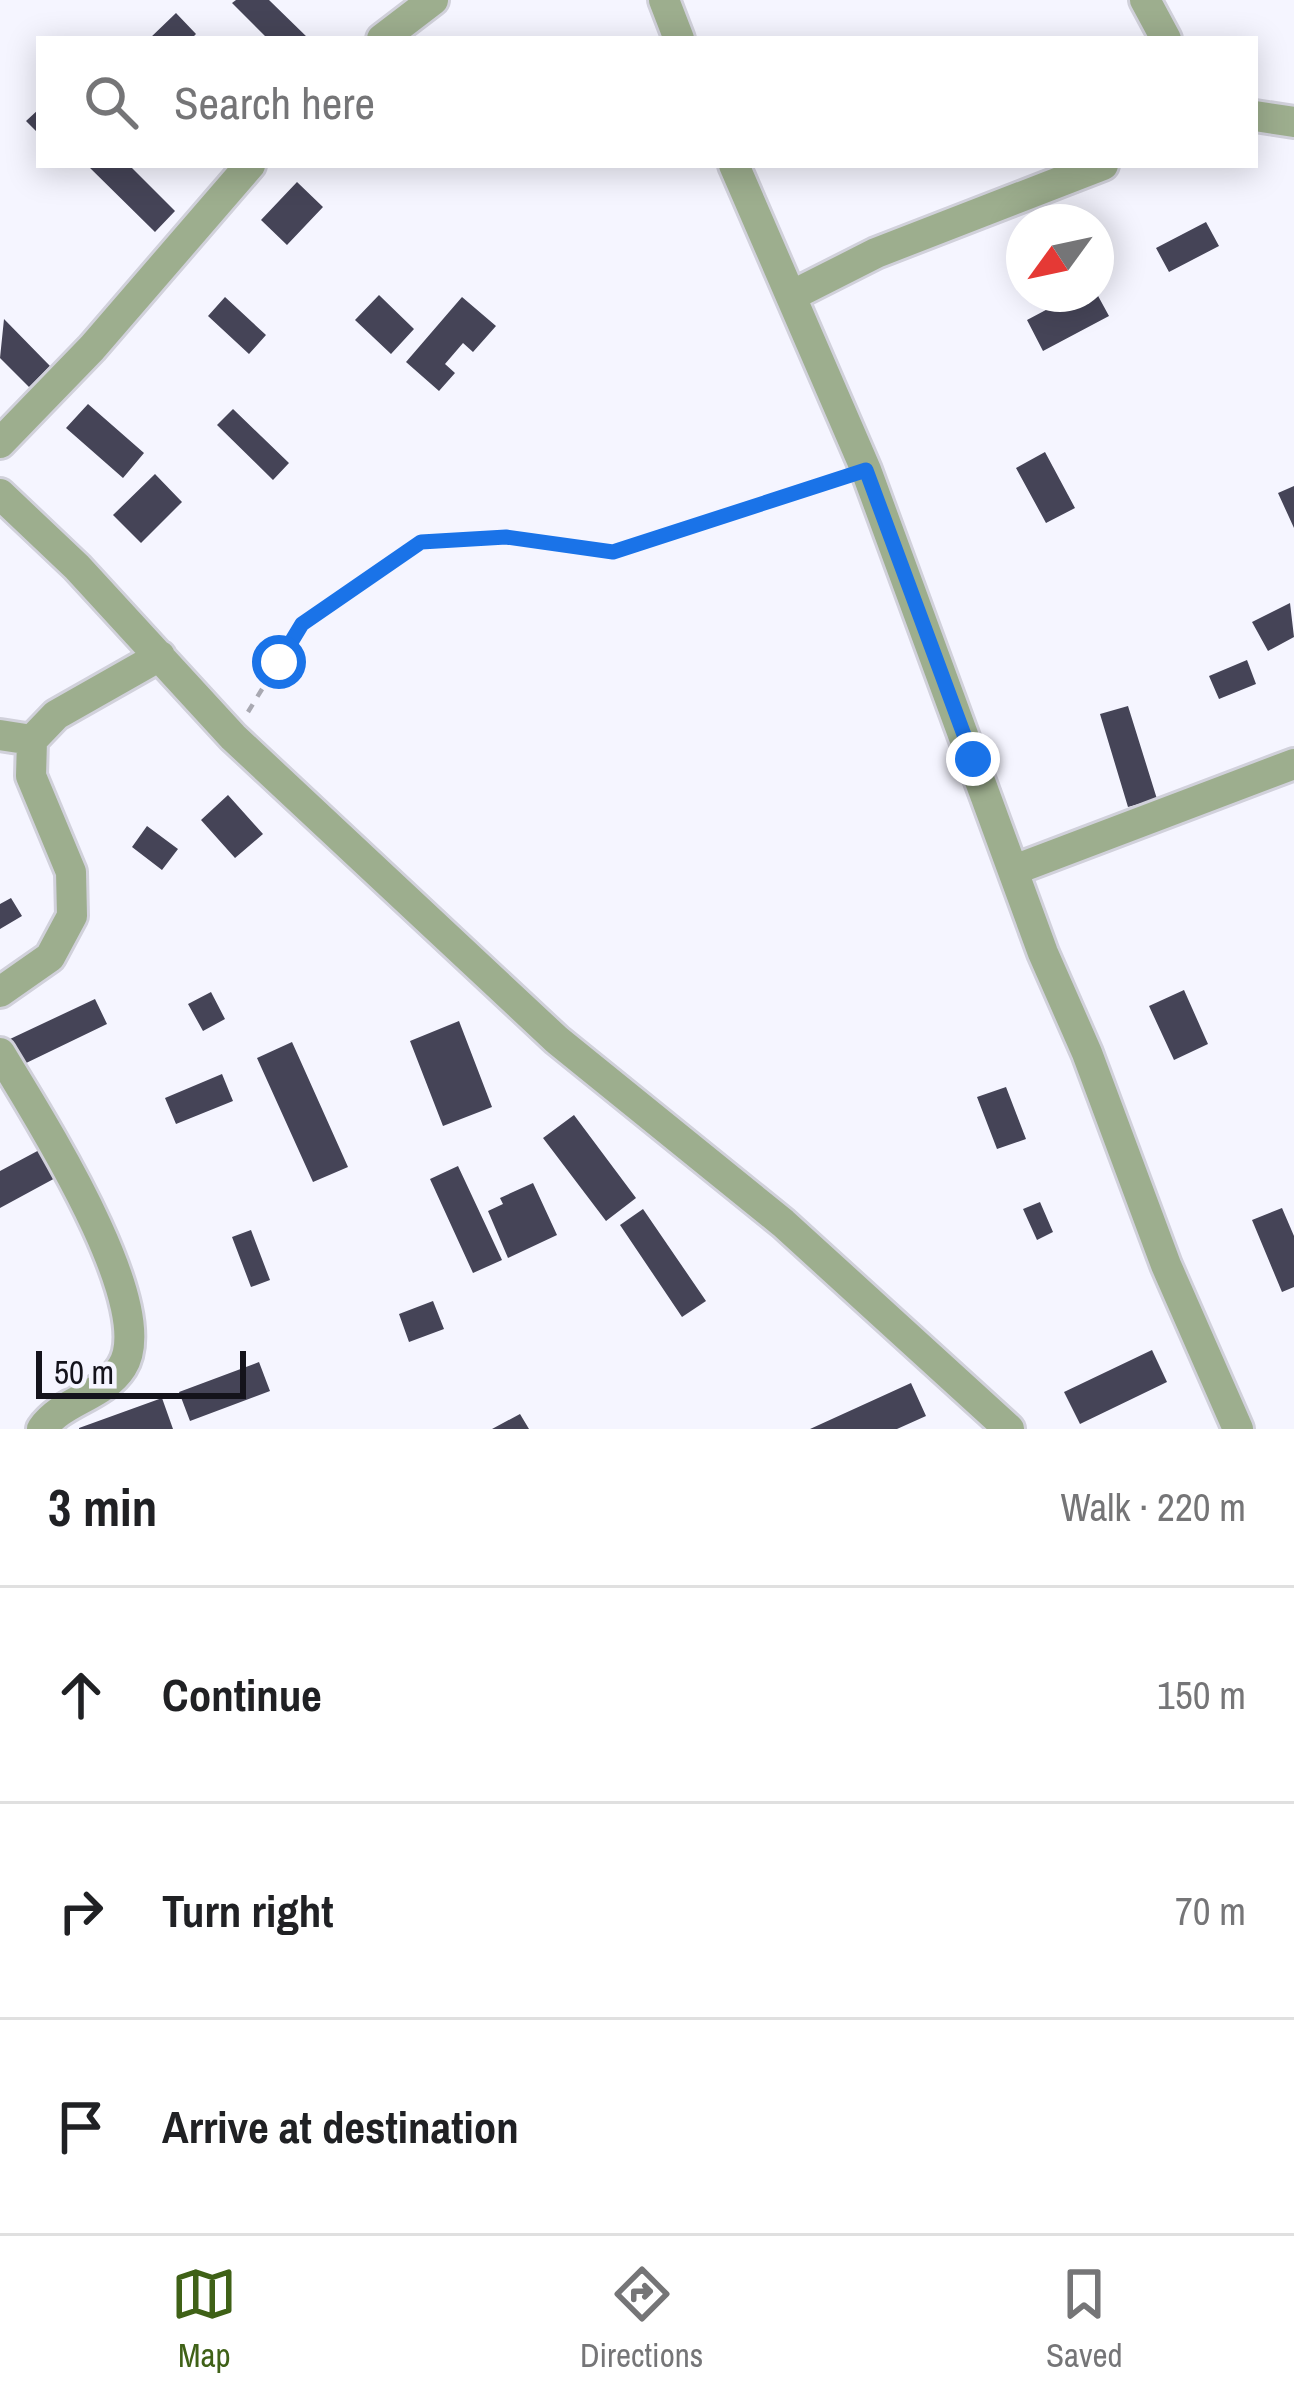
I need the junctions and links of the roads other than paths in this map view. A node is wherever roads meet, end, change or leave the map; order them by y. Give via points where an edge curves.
1 (433, 0) edge
2 (664, 0) edge
3 (1145, 0) edge
4 (386, 36) edge
5 (678, 36) edge
6 (1164, 36) edge
7 (1258, 116) edge
8 (1294, 122) edge
9 (247, 168) edge
10 (735, 168) edge
11 (1094, 168) edge
12 (793, 295) junction
13 (0, 443) edge
14 (0, 494) edge
15 (160, 656) junction
16 (0, 735) edge
17 (32, 740) junction
18 (1294, 764) edge
19 (1013, 870) junction
20 (0, 992) edge
21 (0, 1053) edge
22 (42, 1429) edge
23 (1009, 1429) edge
24 (1238, 1429) edge

1 - 4 street
2 - 5 street
3 - 6 street
7 - 8 street
9 - 13 street
10 - 12 street
11 - 12 street via 876,253
12 - 19 street
14 - 15 street
15 - 17 street via 56,715
15 - 23 street via 233,737 557,1040 783,1222
16 - 17 street
17 - 20 street via 31,776 70,872 72,916 50,957
18 - 19 street
19 - 24 street
21 - 22 street via 97,1223 131,1339 125,1364 106,1386

